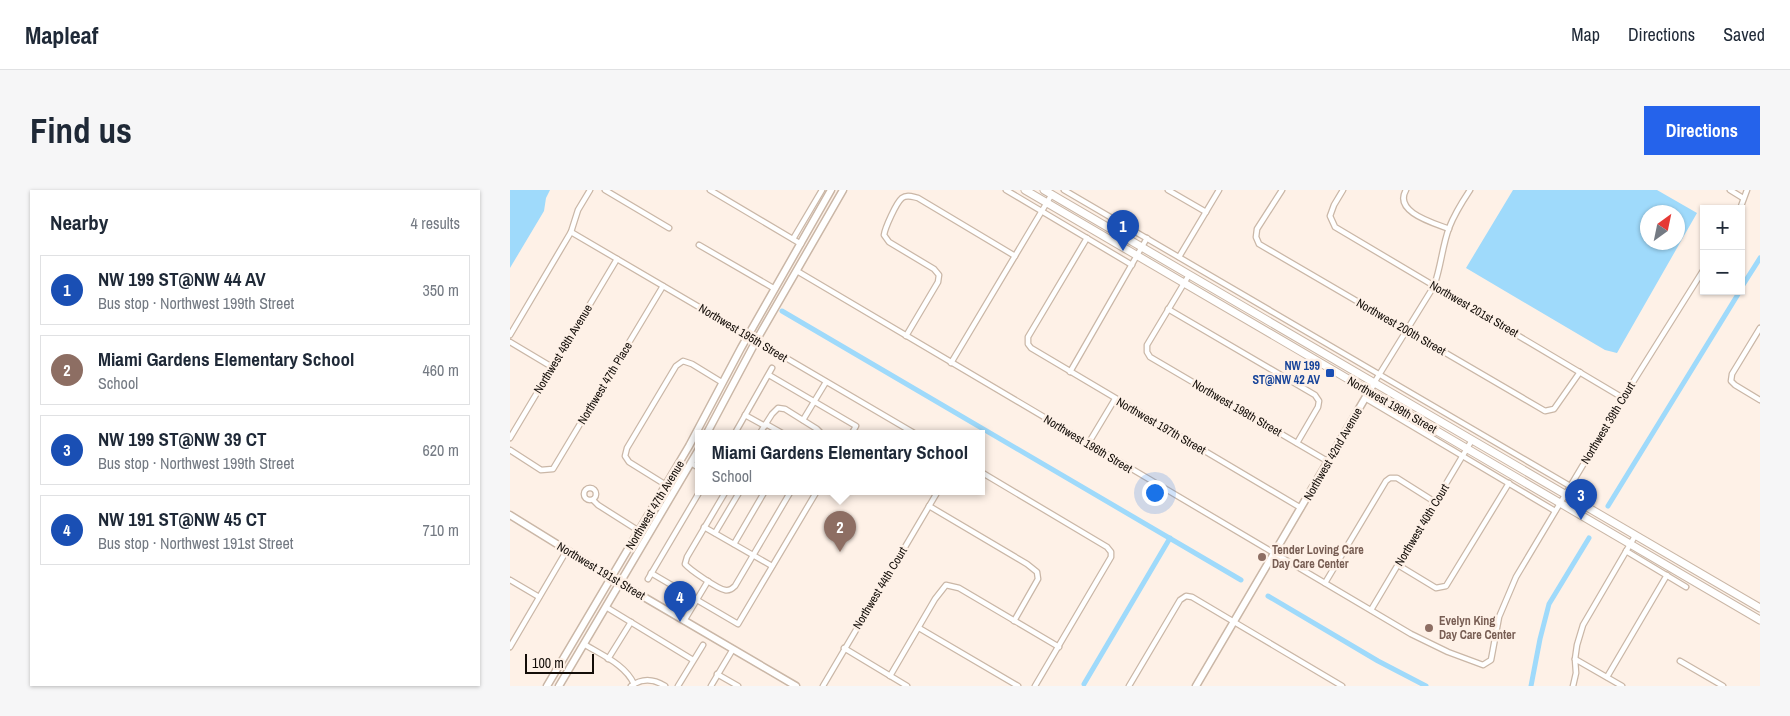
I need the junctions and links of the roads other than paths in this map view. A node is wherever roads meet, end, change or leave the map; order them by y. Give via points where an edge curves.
1 (590, 190) edge
2 (605, 190) edge
3 (710, 190) edge
4 (814, 190) edge
5 (831, 190) edge
6 (842, 190) edge
7 (1006, 190) edge
8 (1025, 190) edge
9 (1044, 190) edge
10 (1064, 190) edge
11 (1168, 190) edge
12 (1219, 190) edge
13 (1282, 190) edge
14 (1343, 190) edge
15 (1406, 190) edge
16 (1470, 190) edge
17 (1730, 190) edge
18 (1747, 190) edge
19 (821, 192) edge
20 (1052, 194) junction
21 (1743, 198) junction
22 (1047, 203) junction
23 (1741, 205) edge
24 (1042, 211) junction
25 (1206, 212) junction
26 (669, 228) dead end
27 (1449, 229) junction
28 (571, 232) junction
29 (1087, 238) junction
30 (1147, 238) junction
31 (793, 239) junction
32 (801, 244) junction
33 (699, 245) dead end
34 (1142, 247) junction
35 (1015, 256) junction
36 (1137, 256) junction
37 (805, 257) junction
38 (1179, 257) junction
39 (617, 259) junction
40 (1132, 265) junction
41 (797, 271) junction
42 (1189, 274) junction
43 (1700, 275) edge
44 (1184, 283) junction
45 (663, 286) junction
46 (1434, 286) junction
47 (775, 289) junction
48 (1168, 310) junction
49 (1760, 328) edge
50 (1407, 331) junction
51 (510, 335) edge
52 (748, 336) junction
53 (906, 336) junction
54 (756, 341) junction
55 (510, 342) edge
56 (952, 363) junction
57 (552, 367) junction
58 (772, 368) dead end
59 (1070, 372) junction
60 (1580, 372) junction
61 (769, 374) junction
62 (1380, 375) junction
63 (826, 382) junction
64 (723, 383) junction
65 (1374, 384) junction
66 (1368, 395) junction
67 (1623, 398) junction
68 (1115, 399) junction
69 (1760, 400) edge
70 (814, 401) junction
71 (746, 415) junction
72 (803, 420) junction
73 (765, 425) junction
74 (698, 430) edge
75 (710, 430) edge
76 (736, 430) edge
77 (762, 430) edge
78 (776, 430) edge
79 (818, 430) edge
80 (854, 430) edge
81 (909, 430) edge
82 (695, 435) edge
83 (510, 438) edge
84 (1472, 440) junction
85 (1297, 443) junction
86 (1088, 444) junction
87 (689, 446) junction
88 (1467, 449) junction
89 (510, 450) edge
90 (695, 456) edge
91 (1462, 456) junction
92 (1329, 462) junction
93 (691, 463) junction
94 (695, 466) edge
95 (985, 474) edge
96 (1509, 483) junction
97 (666, 485) junction
98 (1570, 486) junction
99 (698, 495) edge
100 (724, 495) edge
101 (738, 495) edge
102 (763, 495) edge
103 (790, 495) edge
104 (815, 495) edge
105 (936, 495) edge
106 (1565, 495) junction
107 (593, 500) dead end
108 (669, 501) junction
109 (1435, 502) junction
110 (1560, 503) junction
111 (930, 506) junction
112 (1301, 508) junction
113 (1555, 511) junction
114 (510, 515) edge
115 (704, 527) junction
116 (639, 531) junction
117 (715, 533) junction
118 (1635, 536) junction
119 (734, 544) junction
120 (1630, 544) junction
121 (567, 550) junction
122 (1626, 552) junction
123 (1274, 553) junction
124 (753, 556) junction
125 (1398, 565) junction
126 (772, 566) junction
127 (651, 573) junction
128 (1700, 573) junction
129 (1667, 576) junction
130 (612, 577) junction
131 (648, 579) dead end
132 (510, 580) edge
133 (708, 581) junction
134 (1695, 582) junction
135 (620, 583) junction
136 (1325, 583) junction
137 (1686, 587) dead end
138 (539, 597) junction
139 (697, 600) junction
140 (606, 607) junction
141 (1760, 608) edge
142 (1371, 610) junction
143 (1760, 620) edge
144 (684, 621) junction
145 (1014, 621) junction
146 (631, 622) junction
147 (1234, 622) junction
148 (919, 628) junction
149 (511, 644) edge
150 (584, 644) junction
151 (703, 645) dead end
152 (1059, 647) junction
153 (844, 648) junction
154 (732, 649) junction
155 (608, 659) junction
156 (1575, 659) junction
157 (693, 660) junction
158 (1680, 661) dead end
159 (1488, 664) joint
160 (717, 674) junction
161 (890, 676) junction
162 (1607, 677) junction
163 (562, 684) edge
164 (633, 685) edge
165 (547, 686) edge
166 (665, 686) edge
167 (678, 686) edge
168 (711, 686) edge
169 (738, 686) edge
170 (796, 686) edge
171 (823, 686) edge
172 (907, 686) edge
173 (1018, 686) edge
174 (1035, 686) edge
175 (1129, 686) edge
176 (1196, 686) edge
177 (1342, 686) edge
178 (1573, 686) edge
179 (1622, 686) edge
180 (1723, 686) edge

1 - 28 street via 578,210
2 - 26 street
3 - 31 street
4 - 19 street
5 - 32 main road, Northwest 47th Avenue
6 - 37 main road
7 - 24 street
8 - 22 main road, Northwest 199th Street
9 - 20 main road, Northwest 199th Street
10 - 30 street
11 - 25 street
12 - 25 street
13 - 50 street, Northwest 200th Street via 1257,230 1259,244
14 - 46 street, Northwest 201st Street via 1330,216 1335,227
15 - 27 street via 1403,202 1408,209
16 - 27 street, Northwest 42nd Avenue
17 - 21 street
18 - 21 street
19 - 31 street
20 - 22 street
20 - 34 main road, Northwest 199th Street
21 - 23 street
22 - 24 street
22 - 36 main road, Northwest 199th Street
24 - 29 street
24 - 35 street
25 - 38 street
27 - 46 street, Northwest 42nd Avenue
28 - 39 street, Northwest 195th Street
28 - 51 street
29 - 40 street
29 - 59 street, Northwest 197th Street via 1028,337 1032,348
30 - 34 street
30 - 38 street
31 - 32 street
32 - 37 main road via 805,248
32 - 47 main road, Northwest 47th Avenue
33 - 47 street
34 - 36 street
34 - 42 main road, Northwest 199th Street
35 - 53 street via 918,198 902,198 885,227 884,235 889,242 939,275
35 - 56 street
36 - 40 street
36 - 44 main road, Northwest 199th Street
37 - 41 main road
38 - 62 street
39 - 45 street, Northwest 195th Street
39 - 57 street, Northwest 48th Avenue
40 - 59 street
41 - 53 street, Northwest 196th Street
41 - 54 main road
42 - 44 street
42 - 65 main road, Northwest 199th Street
43 - 67 street, Northwest 39th Court
44 - 48 street
44 - 66 main road, Northwest 199th Street
45 - 52 street, Northwest 195th Street
45 - 89 street, Northwest 47th Place via 553,469 541,470
46 - 50 street, Northwest 42nd Avenue
46 - 60 street, Northwest 201st Street
47 - 52 main road, Northwest 47th Avenue
48 - 85 street, Northwest 198th Street via 1147,346 1150,357
48 - 85 street via 1315,395 1318,406
49 - 69 street via 1731,380
50 - 60 street, Northwest 200th Street via 1545,411 1554,409
50 - 62 street, Northwest 42nd Avenue
52 - 54 street, Northwest 195th Street
52 - 64 main road, Northwest 47th Avenue
53 - 56 street, Northwest 196th Street
54 - 63 street, Northwest 195th Street
54 - 75 main road
55 - 57 street
56 - 86 street, Northwest 196th Street
57 - 83 street, Northwest 48th Avenue
58 - 61 street
59 - 68 street, Northwest 197th Street
60 - 67 street, Northwest 201st Street
61 - 70 street
61 - 71 street
62 - 65 street, Northwest 42nd Avenue
62 - 98 street
63 - 70 street
63 - 81 street, Northwest 195th Street
64 - 74 main road, Northwest 47th Avenue
64 - 97 street via 682,361 627,448 625,456 629,462
65 - 66 main road, Northwest 42nd Avenue
65 - 84 main road, Northwest 199th Street
66 - 88 main road, Northwest 199th Street
66 - 91 street
66 - 92 main road, Northwest 42nd Avenue
67 - 98 street, Northwest 39th Court
68 - 86 street
68 - 112 street, Northwest 197th Street
70 - 72 street
70 - 80 street via 856,426
71 - 73 street
71 - 76 street
72 - 73 street via 778,408
72 - 79 street
73 - 77 street
73 - 78 street
82 - 87 main road, Northwest 47th Avenue
84 - 88 street, Northwest 40th Court
84 - 106 main road, Northwest 199th Street
85 - 92 street, Northwest 198th Street
86 - 123 street, Northwest 196th Street
87 - 93 main road
87 - 97 main road, Northwest 47th Avenue
88 - 91 street, Northwest 40th Court
88 - 110 main road, Northwest 199th Street
90 - 93 main road, Northwest 47th Avenue
91 - 96 street
91 - 109 street, Northwest 40th Court
92 - 112 main road, Northwest 42nd Avenue
93 - 94 street
93 - 108 main road, Northwest 47th Avenue
95 - 152 street via 1111,552
96 - 113 street
96 - 125 street via 1446,586 1436,588
97 - 108 main road
97 - 116 main road, Northwest 47th Avenue
98 - 106 street, Northwest 39th Court
99 - 127 street
100 - 115 street
101 - 117 street
102 - 119 street
103 - 124 street
104 - 126 street
105 - 111 street, Northwest 44th Court
106 - 110 street, Northwest 39th Court
106 - 118 main road, Northwest 199th Street
107 - 116 street
108 - 135 main road, Northwest 47th Avenue
109 - 125 street, Northwest 40th Court
109 - 136 street via 1397,478 1390,478
110 - 113 street, Northwest 39th Court
110 - 120 main road, Northwest 199th Street
111 - 145 street via 1037,572 1038,579
111 - 153 street, Northwest 44th Court
112 - 123 main road, Northwest 42nd Avenue
113 - 159 street, Northwest 39th Court via 1507,595
114 - 121 main road, Northwest 191st Street
115 - 117 street
115 - 133 street via 686,564
116 - 130 main road, Northwest 47th Avenue
117 - 119 street
118 - 120 street
118 - 128 main road, Northwest 199th Street
119 - 124 street
120 - 122 street
120 - 134 main road, Northwest 199th Street
121 - 130 main road, Northwest 191st Street
121 - 138 street
122 - 129 street
122 - 156 street via 1583,625
123 - 136 street, Northwest 196th Street
123 - 147 main road, Northwest 42nd Avenue
124 - 126 street
124 - 133 street via 731,590 724,591
125 - 142 street, Northwest 40th Court
126 - 139 street via 738,624
127 - 131 street
127 - 139 street
128 - 134 main road
128 - 141 main road, Northwest 199th Street
129 - 137 street
129 - 162 street
130 - 135 main road, Northwest 191st Street
130 - 165 main road, Northwest 47th Avenue
132 - 138 street
133 - 139 street
134 - 143 main road, Northwest 199th Street
135 - 140 main road, Northwest 47th Avenue
135 - 144 main road, Northwest 191st Street
136 - 142 street, Northwest 196th Street
138 - 149 street
139 - 144 street
140 - 146 street
140 - 150 main road, Northwest 47th Avenue
142 - 159 street, Northwest 196th Street via 1448,652 1477,664
144 - 154 main road, Northwest 191st Street
145 - 148 street via 959,588 946,585
145 - 152 street
146 - 155 street
146 - 157 street
147 - 175 street via 1186,596 1180,600
147 - 176 main road, Northwest 42nd Avenue
147 - 177 street
148 - 161 street
148 - 173 street
150 - 155 street
150 - 163 main road, Northwest 47th Avenue
151 - 157 street
152 - 174 street
153 - 161 street
153 - 171 street, Northwest 44th Court
154 - 160 street
154 - 170 main road, Northwest 191st Street
155 - 164 street via 628,672
156 - 162 street
156 - 178 street
157 - 167 street
158 - 180 street
160 - 168 street
160 - 169 street
161 - 172 street
162 - 179 street
164 - 166 street via 652,680

